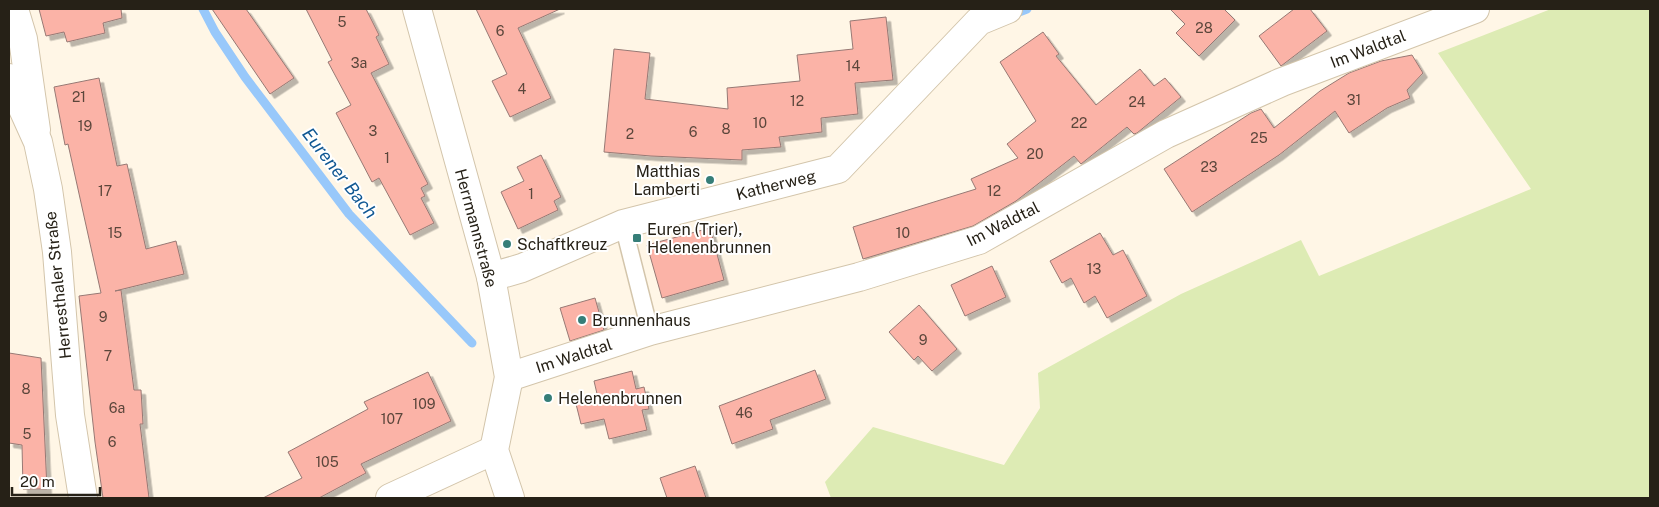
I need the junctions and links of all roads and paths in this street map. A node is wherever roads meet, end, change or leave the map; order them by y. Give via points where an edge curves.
1 (14, 9) edge
2 (417, 9) edge
3 (1008, 9) edge
4 (1475, 9) edge
5 (9, 78) edge
6 (38, 142) junction
7 (623, 224) junction
8 (491, 277) junction
9 (650, 331) junction
10 (508, 377) junction
11 (494, 450) junction
12 (83, 498) edge
13 (390, 498) edge
14 (510, 498) edge

1 - 6 street
2 - 8 street, Herrmannstraße
3 - 7 street, Katherweg via 979,20 838,169
4 - 9 street, Im Waldtal via 1282,82 1166,134 979,240 859,277
5 - 6 street, Herresthaler Straße
6 - 12 street, Herresthaler Straße via 57,252 70,415
7 - 8 street, Katherweg via 522,268
7 - 9 lane
8 - 10 street, Herrmannstraße
9 - 10 street, Im Waldtal
10 - 11 street, Herrmannstraße
11 - 13 street
11 - 14 street

